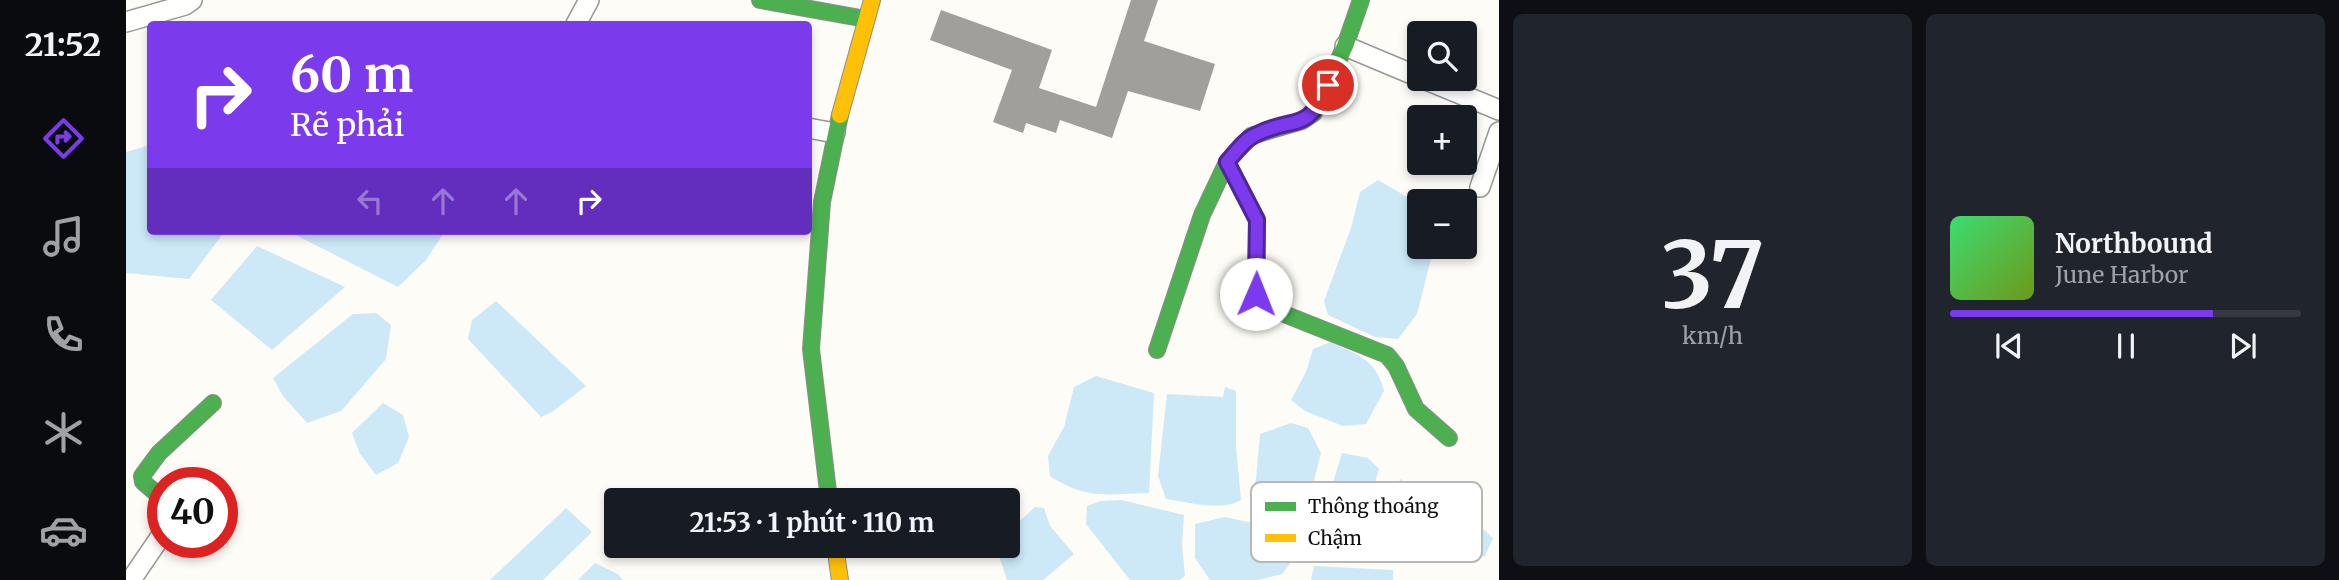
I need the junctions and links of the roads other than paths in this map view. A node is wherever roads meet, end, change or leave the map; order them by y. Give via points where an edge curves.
1 (192, 0) edge
2 (589, 0) edge
3 (760, 0) edge
4 (872, 0) edge
5 (1361, 0) edge
6 (866, 19) junction
7 (578, 21) edge
8 (126, 22) edge
9 (1345, 46) junction
10 (1407, 72) edge
11 (1453, 91) edge
12 (1499, 110) edge
13 (812, 129) edge
14 (1499, 132) edge
15 (835, 133) junction
16 (1227, 162) junction
17 (1480, 187) dead end
18 (1157, 350) dead end
19 (213, 403) dead end
20 (1449, 438) dead end
21 (149, 467) edge
22 (147, 470) edge
23 (147, 485) edge
24 (828, 488) edge
25 (147, 557) edge
26 (837, 558) edge
27 (131, 580) edge
28 (840, 580) edge

1 - 8 street
2 - 7 street
3 - 6 street
4 - 6 street
5 - 9 street
6 - 15 street
9 - 10 street
9 - 16 street via 1314,113 1251,136
11 - 12 street
13 - 15 street
14 - 17 street
15 - 24 street via 822,202 811,349
16 - 18 street via 1202,215
16 - 20 street via 1257,220 1259,301 1387,355 1398,365 1410,401 1420,415
19 - 21 street
22 - 23 street via 142,477
25 - 27 street
26 - 28 street

